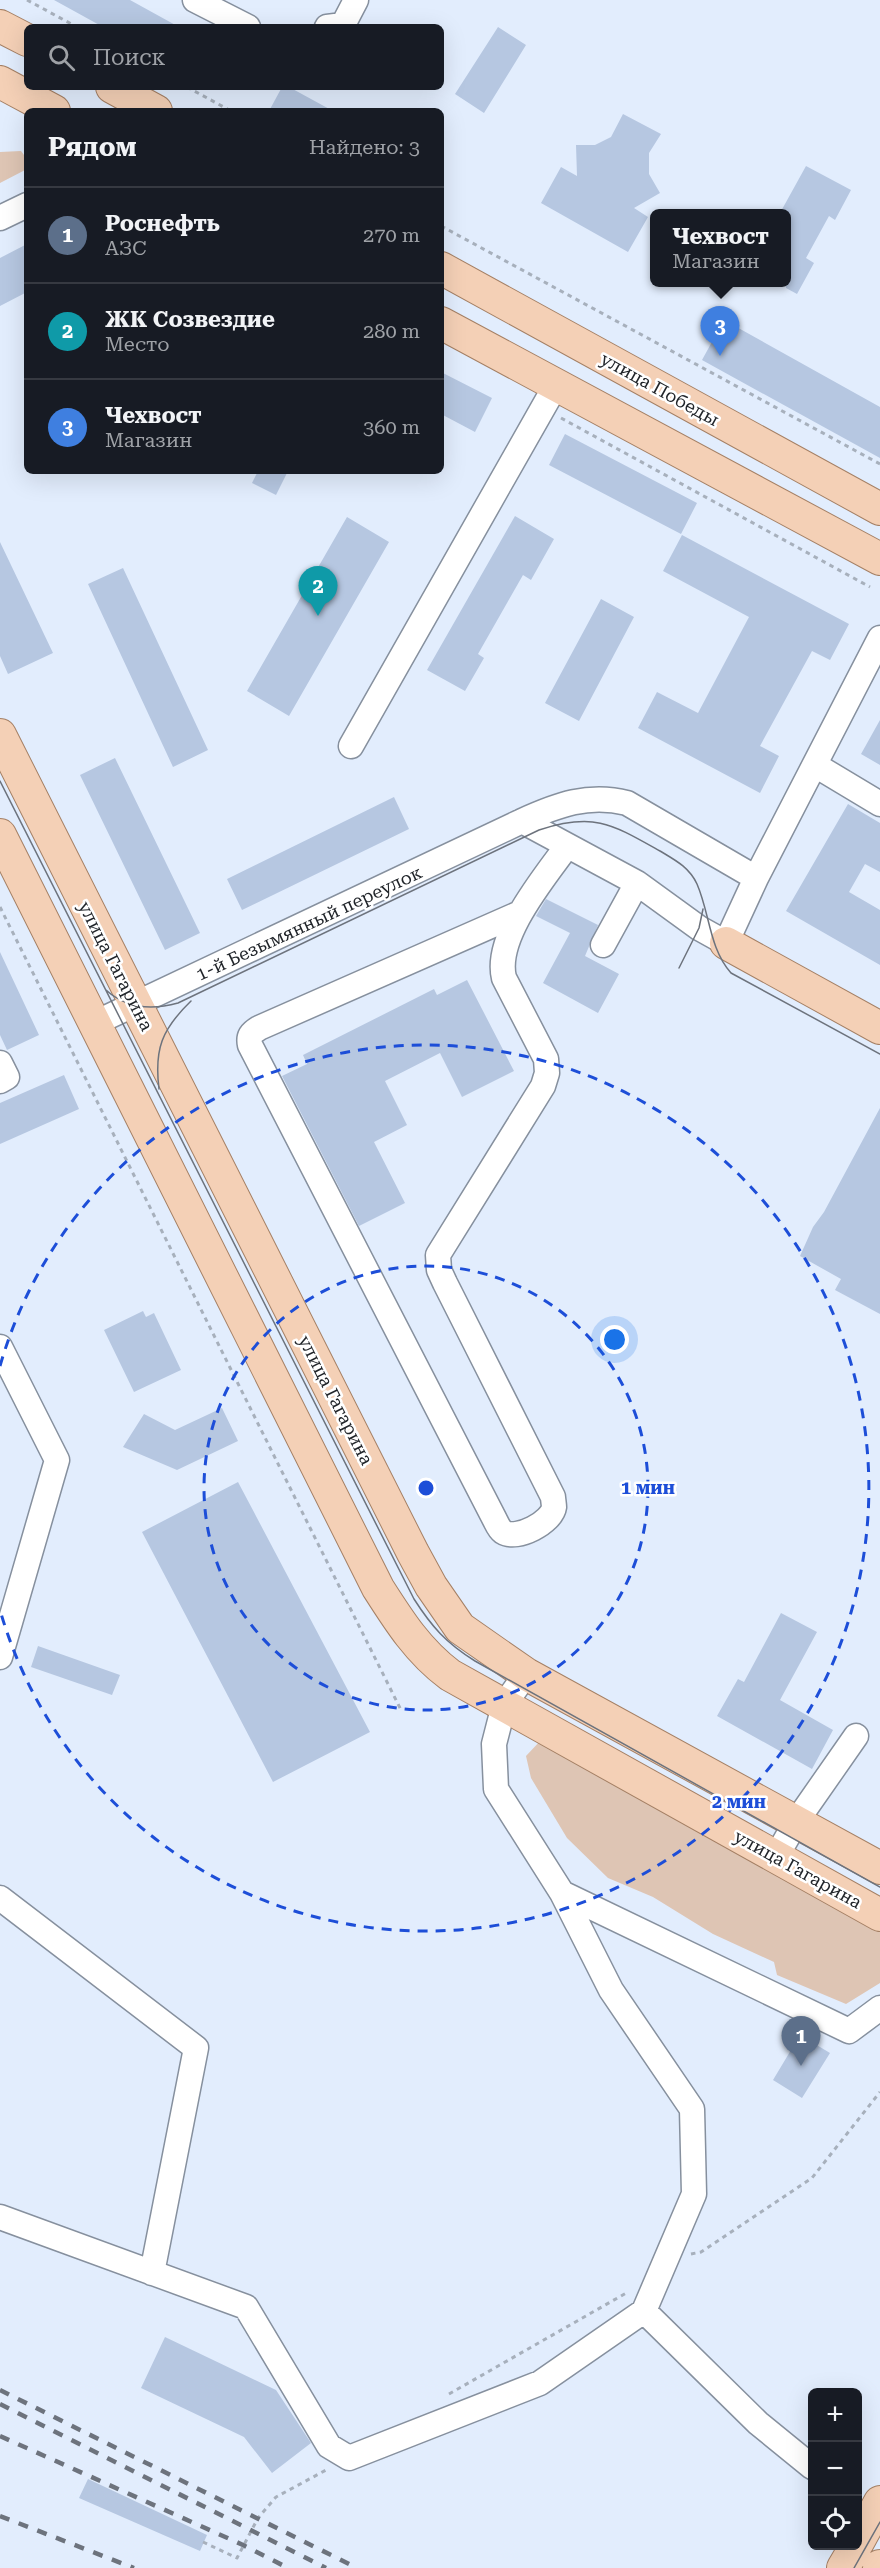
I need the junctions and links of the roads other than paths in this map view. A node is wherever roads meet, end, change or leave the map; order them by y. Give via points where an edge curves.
1 (195, 0) edge
2 (356, 0) edge
3 (242, 24) edge
4 (344, 24) edge
5 (0, 26) edge
6 (24, 38) edge
7 (0, 82) edge
8 (118, 90) edge
9 (48, 108) edge
10 (150, 108) edge
11 (24, 207) edge
12 (0, 218) edge
13 (444, 270) edge
14 (444, 325) edge
15 (549, 397) junction
16 (880, 509) edge
17 (875, 573) edge
18 (880, 638) edge
19 (0, 735) edge
20 (351, 746) dead end
21 (815, 765) junction
22 (880, 804) edge
23 (522, 821) junction
24 (0, 835) edge
25 (567, 846) junction
26 (756, 879) junction
27 (637, 883) junction
28 (520, 913) junction
29 (726, 943) junction
30 (603, 945) dead end
31 (136, 1005) junction
32 (95, 1023) junction
33 (880, 1028) edge
34 (0, 1063) edge
35 (0, 1081) edge
36 (0, 1347) edge
37 (0, 1657) edge
38 (526, 1674) junction
39 (504, 1705) junction
40 (856, 1736) dead end
41 (796, 1822) junction
42 (776, 1857) junction
43 (880, 1869) edge
44 (562, 1893) junction
45 (0, 1898) edge
46 (880, 1915) edge
47 (880, 2008) edge
48 (0, 2217) edge
49 (152, 2273) junction
50 (644, 2311) junction
51 (808, 2463) edge
52 (880, 2502) edge
53 (862, 2535) edge
54 (854, 2550) edge
55 (843, 2568) edge

1 - 3 street
2 - 4 street
5 - 6 main road
7 - 9 main road
8 - 10 main road
11 - 12 street
13 - 16 main road, улица Победы
14 - 15 main road
15 - 17 main road
15 - 20 street
18 - 21 street
19 - 31 main road, улица Гагарина
21 - 22 street
21 - 26 street
23 - 25 street
23 - 26 street, 1-й Безымянный переулок via 568,802 612,799 627,803
23 - 31 street, 1-й Безымянный переулок
24 - 32 main road, улица Гагарина
25 - 27 street
25 - 28 street
26 - 29 street
27 - 29 street
27 - 30 street
28 - 28 street via 501,968 546,1059 547,1073 543,1086 438,1255 445,1283 553,1497 554,1506 546,1519 511,1535 495,1520 248,1038 259,1028
29 - 33 main road
31 - 32 street, 1-й Безымянный переулок
31 - 38 main road, улица Гагарина via 431,1586 460,1629
32 - 39 main road, улица Гагарина via 378,1588 412,1640 431,1661
34 - 35 street via 7,1077
36 - 37 street via 57,1460
38 - 39 street
38 - 41 main road, улица Гагарина
39 - 42 main road, улица Гагарина
39 - 44 street via 494,1744 496,1789
40 - 41 street
41 - 42 street
41 - 43 main road, улица Гагарина
42 - 46 main road, улица Гагарина
44 - 47 street via 849,2031
44 - 50 street via 611,1990 692,2109 694,2194
45 - 49 street via 196,2048
48 - 49 street
49 - 50 street via 246,2307 329,2446 350,2458 540,2383
50 - 51 street via 758,2423
52 - 53 main road
54 - 55 main road

